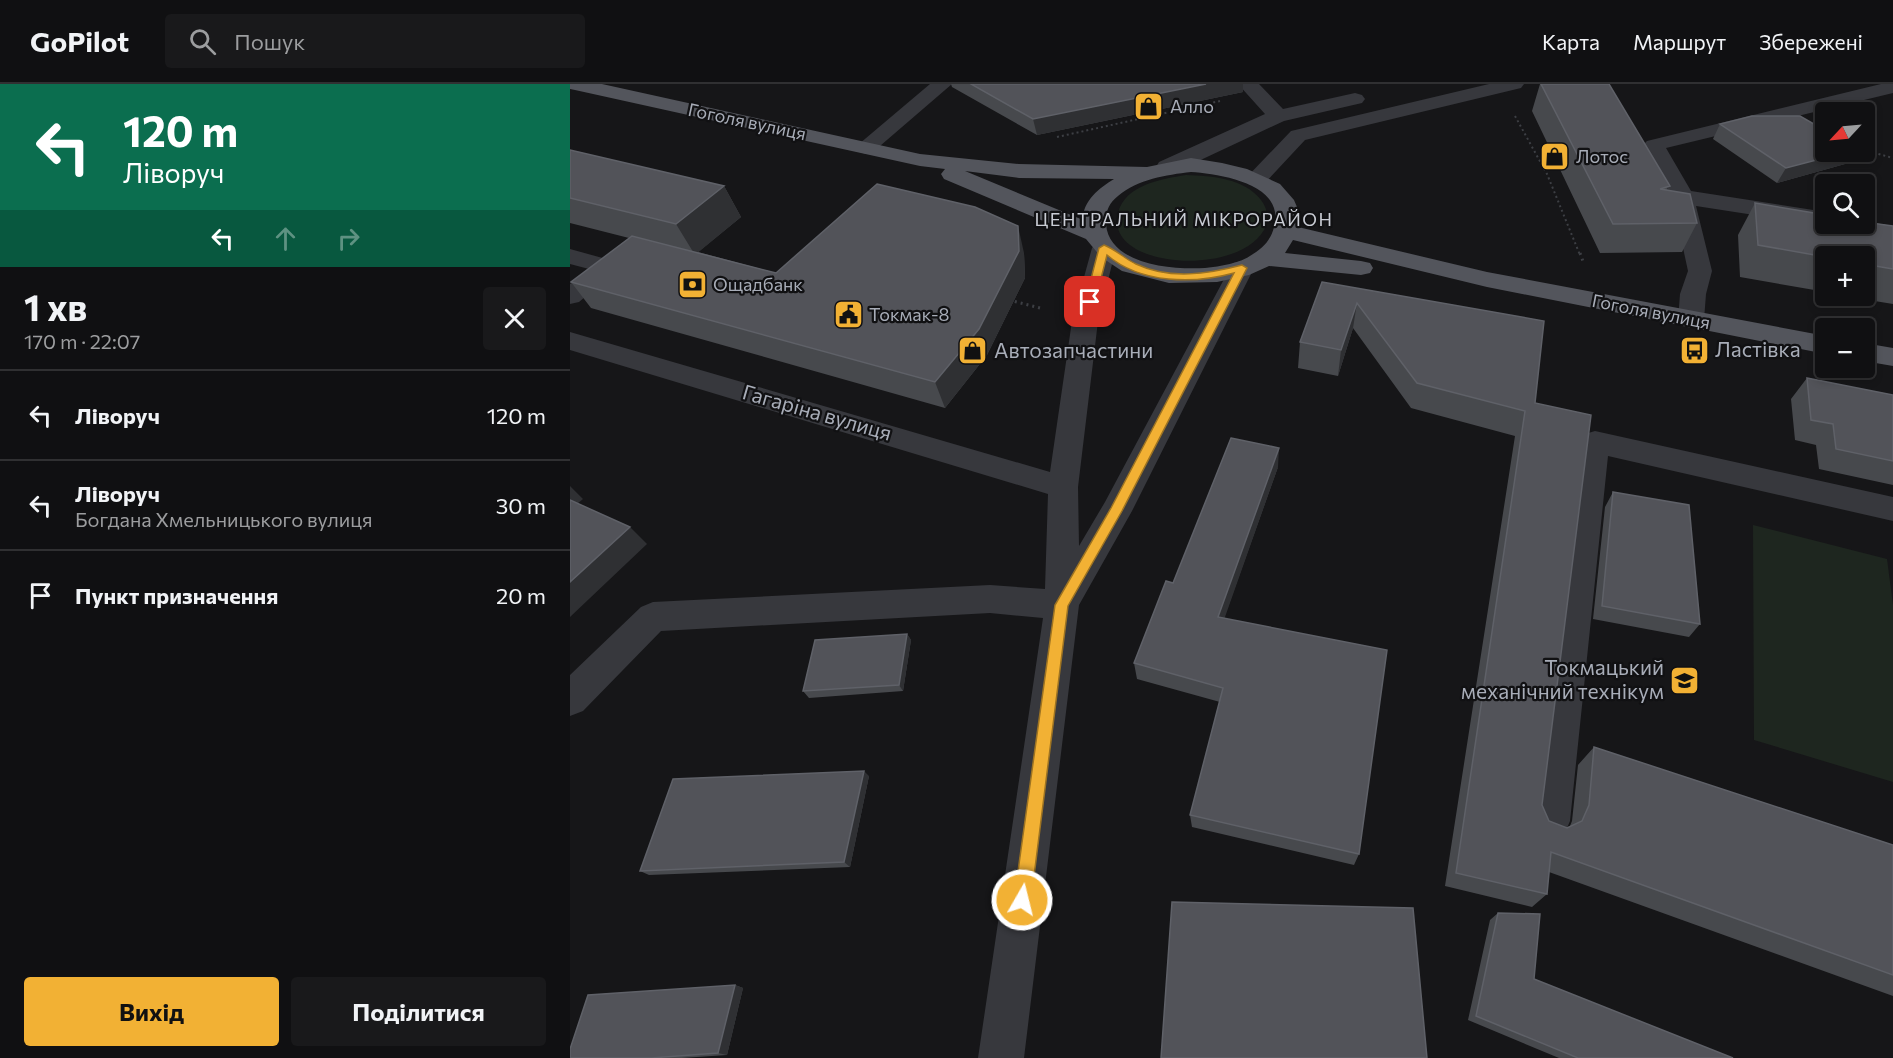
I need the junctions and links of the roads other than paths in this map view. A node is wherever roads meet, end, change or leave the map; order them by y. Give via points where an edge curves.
1 (575, 84) edge
2 (942, 84) edge
3 (1515, 84) edge
4 (1893, 87) edge
5 (1252, 89) edge
6 (1377, 94) dead end
7 (1278, 116) junction
8 (866, 148) junction
9 (920, 160) junction
10 (1156, 170) junction
11 (1256, 179) junction
12 (1683, 197) junction
13 (1815, 217) edge
14 (1286, 231) junction
15 (1100, 241) junction
16 (570, 256) edge
17 (1253, 263) junction
18 (1476, 276) junction
19 (570, 296) edge
20 (1691, 320) junction
21 (570, 340) edge
22 (1815, 343) edge
23 (1875, 354) edge
24 (1893, 357) edge
25 (1063, 487) junction
26 (1893, 509) edge
27 (1062, 605) junction
28 (570, 699) edge
29 (1550, 821) edge
30 (1001, 1058) edge

1 - 8 main road, Гоголя вулиця
2 - 8 street
3 - 11 street via 1298,135
4 - 12 street via 1646,137
5 - 7 street
6 - 7 street
7 - 10 street
8 - 9 main road, Гоголя вулиця
9 - 10 main road, Гоголя вулиця via 1019,171
9 - 15 main road, Гоголя вулиця
10 - 11 main road via 1215,167
10 - 15 main road via 1125,181 1099,205 1094,219
11 - 14 main road via 1283,202 1288,216
12 - 13 street
12 - 20 street via 1700,271
14 - 17 main road via 1278,245
14 - 18 main road, Гоголя вулиця
15 - 17 main road via 1119,260 1164,276 1218,275
15 - 25 street
16 - 19 street via 608,267
17 - 18 main road, Гоголя вулиця
17 - 27 street
18 - 20 main road, Гоголя вулиця
20 - 22 main road, Гоголя вулиця
21 - 25 street, Гагаріна вулиця
23 - 24 main road
25 - 27 street
26 - 29 street via 1595,441
27 - 28 street via 990,599 653,617
27 - 30 street

